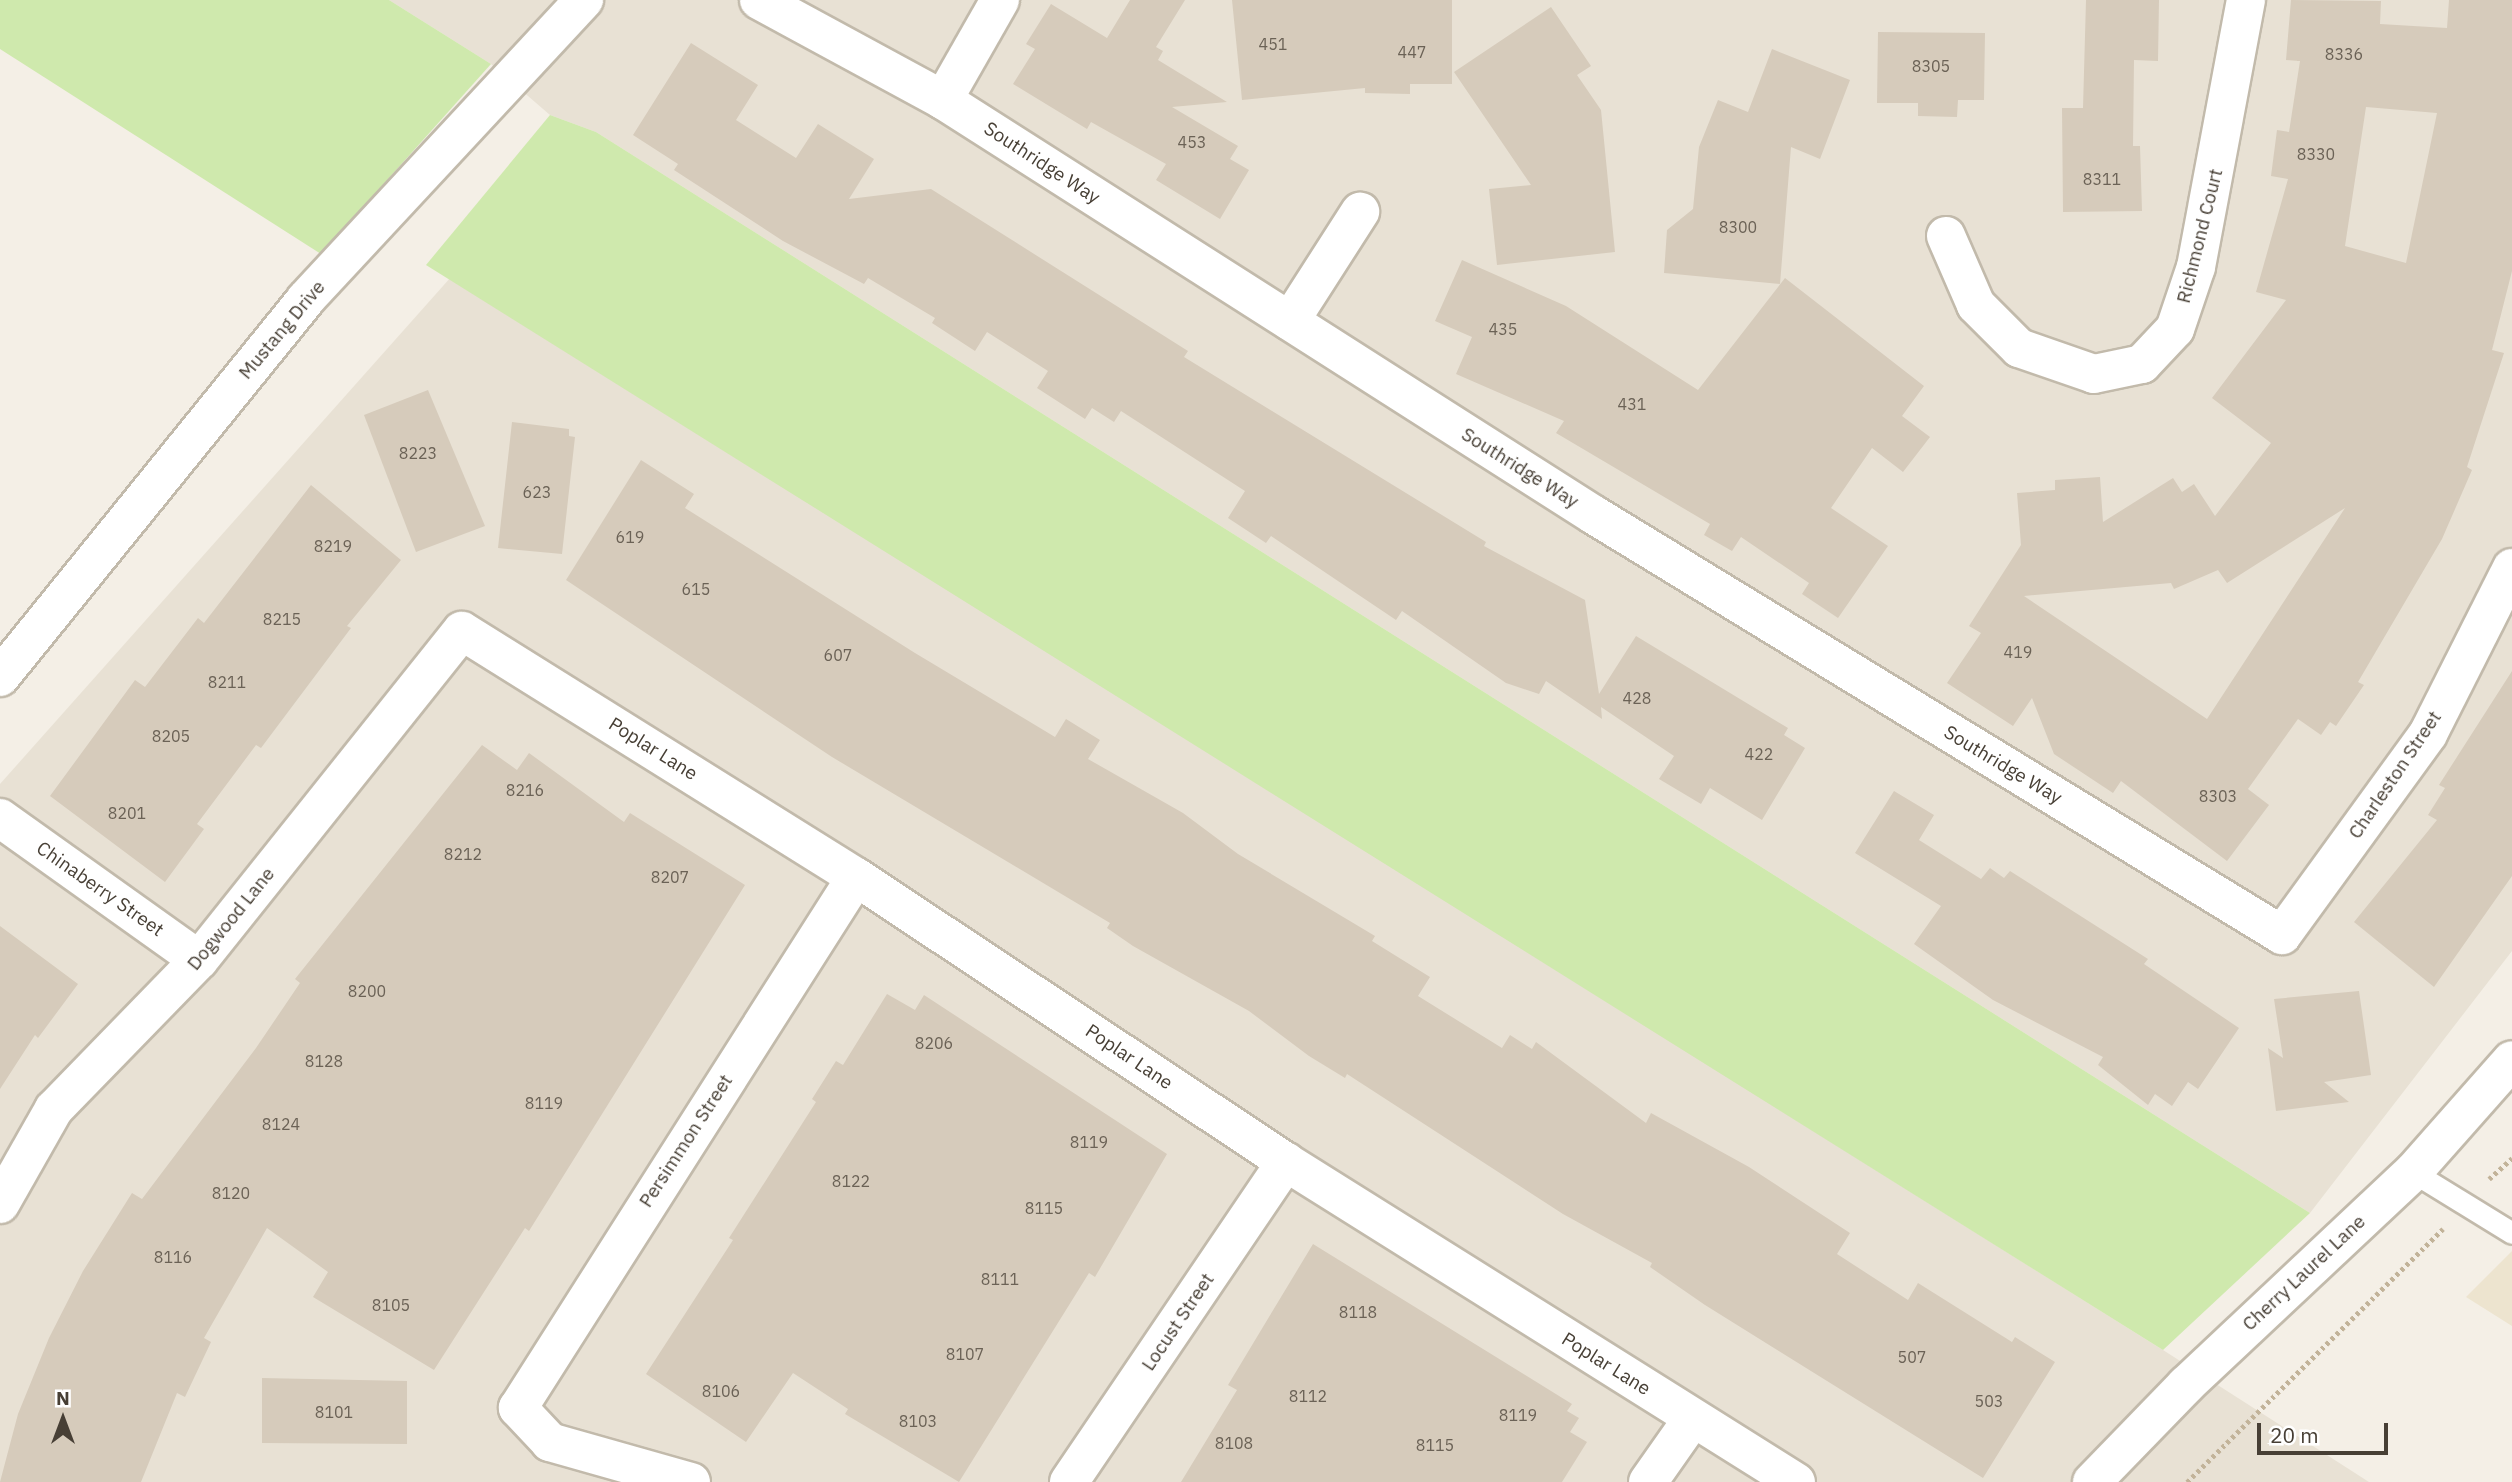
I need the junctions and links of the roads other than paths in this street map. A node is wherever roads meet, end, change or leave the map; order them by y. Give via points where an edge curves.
1 (584, 0) edge
2 (759, 0) edge
3 (1000, 0) edge
4 (2246, 0) edge
5 (943, 100) junction
6 (1360, 212) dead end
7 (1946, 236) dead end
8 (1290, 321) junction
9 (2512, 568) edge
10 (462, 631) joint
11 (0, 677) edge
12 (0, 818) edge
13 (856, 877) junction
14 (2282, 935) joint
15 (199, 960) junction
16 (2512, 1060) edge
17 (1286, 1162) junction
18 (2413, 1172) junction
19 (0, 1204) edge
20 (2512, 1233) edge
21 (1693, 1419) junction
22 (691, 1482) edge
23 (1069, 1482) edge
24 (1648, 1482) edge
25 (1796, 1482) edge
26 (2092, 1482) edge

1 - 11 street, Mustang Drive via 305,300
2 - 5 street, Southridge Way
3 - 5 street
4 - 7 street, Richmond Court via 2196,267 2175,330 2142,364 2094,374 2019,348 1976,305
5 - 8 street, Southridge Way
6 - 8 street
8 - 14 street, Southridge Way via 1594,515
9 - 14 street, Charleston Street via 2428,734
10 - 13 street, Poplar Lane
10 - 15 street, Dogwood Lane
12 - 15 street, Chinaberry Street
13 - 17 street, Poplar Lane
13 - 22 street, Persimmon Street via 518,1408 550,1443
15 - 19 street, Dogwood Lane via 54,1109
16 - 18 street, Cherry Laurel Lane
17 - 21 street, Poplar Lane
17 - 23 street, Locust Street
18 - 20 lane
18 - 26 street, Cherry Laurel Lane via 2186,1385
21 - 24 street
21 - 25 street, Poplar Lane

